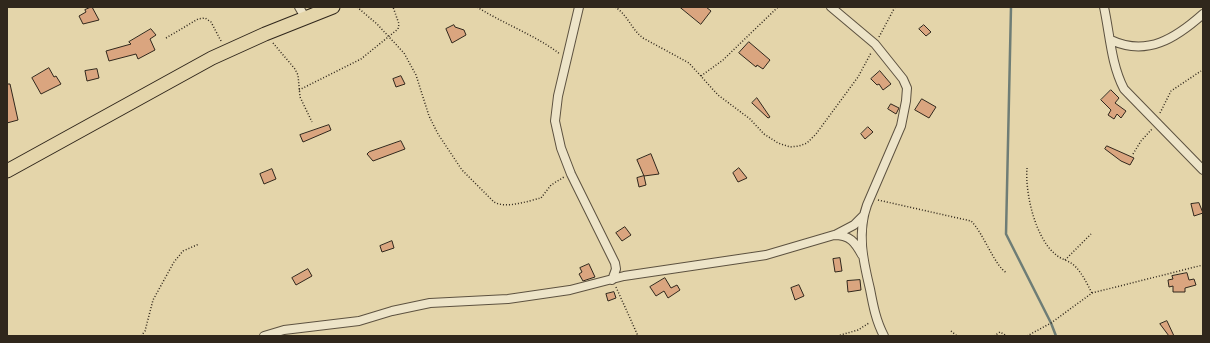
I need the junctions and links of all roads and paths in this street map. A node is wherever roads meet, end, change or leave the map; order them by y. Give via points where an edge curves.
1 (299, 7) edge
2 (333, 7) edge
3 (357, 7) edge
4 (393, 7) edge
5 (477, 7) edge
6 (579, 7) edge
7 (615, 7) edge
8 (778, 7) edge
9 (831, 7) edge
10 (895, 7) edge
11 (1104, 7) edge
12 (1203, 14) edge
13 (306, 19) junction
14 (265, 34) junction
15 (389, 35) junction
16 (166, 38) dead end
17 (1111, 40) junction
18 (876, 44) junction
19 (226, 52) junction
20 (567, 58) junction
21 (1201, 70) dead end
22 (702, 76) junction
23 (299, 90) junction
24 (312, 122) dead end
25 (1157, 122) junction
26 (1133, 154) dead end
27 (1027, 168) dead end
28 (1203, 170) edge
29 (7, 171) edge
30 (572, 174) junction
31 (870, 198) junction
32 (863, 216) junction
33 (1091, 234) dead end
34 (834, 235) junction
35 (199, 244) dead end
36 (862, 255) junction
37 (1065, 260) junction
38 (1203, 265) edge
39 (1007, 273) dead end
40 (612, 280) junction
41 (1092, 293) junction
42 (874, 310) junction
43 (951, 331) dead end
44 (141, 336) edge
45 (264, 336) edge
46 (638, 336) edge
47 (837, 336) edge
48 (884, 336) edge
49 (957, 336) edge
50 (994, 336) edge
51 (1007, 336) edge
52 (1027, 336) edge

1 - 13 street
2 - 13 main road
3 - 15 path
4 - 15 path via 399,27
5 - 20 path via 545,42
6 - 20 street
7 - 22 path via 625,14 637,34 681,58
8 - 22 path via 723,60
9 - 18 street
10 - 18 path
11 - 17 street
12 - 17 street via 1184,30 1153,45 1128,47
13 - 14 main road
14 - 19 main road
14 - 23 path via 295,69
15 - 23 path via 361,59
15 - 30 path via 404,53 416,75 429,116 442,140 468,178 494,202 514,203 541,198 554,182
16 - 19 path via 198,19 206,18 217,32
17 - 25 street via 1117,75 1124,89
18 - 22 path via 839,105 816,134 807,143 799,146 790,147 770,138 718,95
18 - 31 street via 907,88 901,126
19 - 29 main road
20 - 30 street via 555,121 561,148
21 - 25 path via 1171,91
23 - 24 path via 300,98
25 - 26 path
25 - 28 street
27 - 37 path via 1026,191 1037,223 1050,249
30 - 40 street via 613,257 616,269
31 - 32 street
31 - 39 path via 971,221 985,245
32 - 34 street via 854,225
32 - 36 street
33 - 37 path
34 - 36 street via 851,239
34 - 40 street via 766,255
35 - 44 path via 183,251 174,262 153,300
36 - 42 street
37 - 41 path via 1081,273
38 - 41 path
40 - 45 street via 570,290 508,299 430,303 359,321 284,330
40 - 46 path
41 - 52 path via 1051,323
42 - 47 path via 868,324
42 - 48 street
43 - 49 path
50 - 51 path via 1000,332

